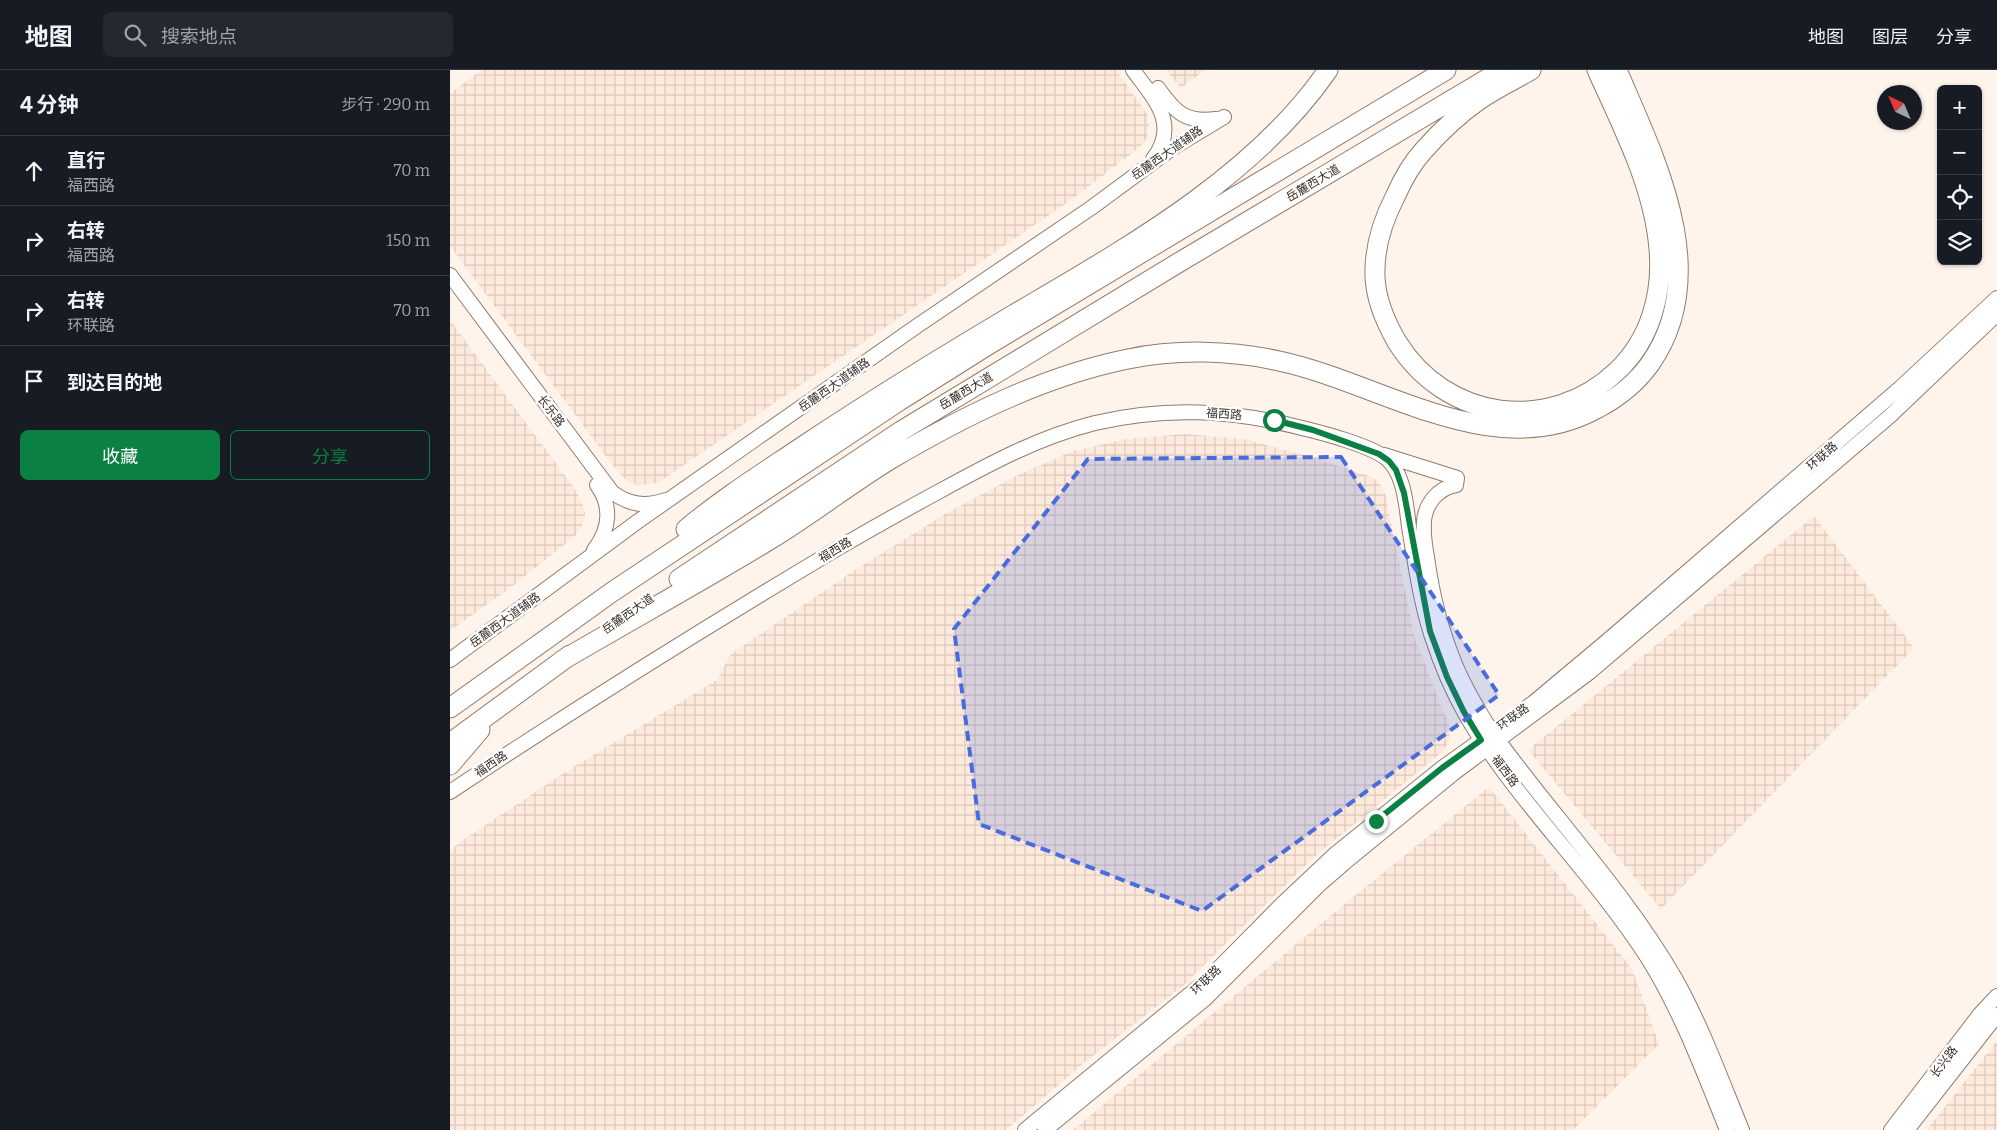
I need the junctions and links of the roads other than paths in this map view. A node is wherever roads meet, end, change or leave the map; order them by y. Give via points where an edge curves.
1 (1133, 70) edge
2 (1144, 70) edge
3 (1328, 70) edge
4 (1446, 70) edge
5 (1502, 70) edge
6 (1531, 70) edge
7 (1617, 70) edge
8 (1597, 72) edge
9 (1148, 166) junction
10 (450, 275) edge
11 (450, 288) edge
12 (1997, 298) edge
13 (1997, 314) edge
14 (1379, 454) junction
15 (676, 496) junction
16 (588, 558) junction
17 (612, 592) junction
18 (450, 660) edge
19 (561, 661) junction
20 (475, 690) junction
21 (450, 701) edge
22 (501, 706) junction
23 (450, 708) edge
24 (1490, 740) junction
25 (450, 742) edge
26 (450, 765) edge
27 (450, 792) edge
28 (1997, 996) edge
29 (1997, 1015) edge
30 (1026, 1130) edge
31 (1045, 1130) edge
32 (1726, 1130) edge
33 (1742, 1130) edge
34 (1891, 1130) edge
35 (1907, 1130) edge

1 - 9 main road via 1158,104 1164,118 1163,143
2 - 9 main road, 岳麓西大道辅路 via 1178,112 1194,120 1224,117 1191,135
3 - 17 highway via 1288,120 1256,151 1151,231 887,392 726,498
4 - 17 highway via 972,356 825,449
5 - 19 highway, 岳麓西大道 via 901,431
6 - 8 highway via 1480,100 1423,151 1386,215 1375,278 1392,333 1413,363 1442,388 1461,399 1481,407 1520,412 1567,404 1606,381 1639,345 1655,306 1660,266 1652,212 1633,152
7 - 19 highway via 1668,195 1676,239 1677,275 1674,311 1660,348 1646,370 1602,406 1566,423 1545,428 1495,428 1443,415 1278,360 1212,353 1130,358 1038,386 944,430 890,460 772,538
9 - 15 main road, 岳麓西大道辅路
10 - 15 main road, 长乐路 via 612,492 637,504 658,503
11 - 16 main road, 长乐路 via 605,497 608,506 606,527
12 - 24 main road, 环联路 via 1900,388
13 - 24 main road, 环联路 via 1890,416 1590,672
14 - 24 main road, 福西路 via 1389,461 1402,483 1430,631 1447,677 1464,712
14 - 24 main road via 1457,478 1456,486 1443,490 1427,507 1424,538 1430,583 1443,631
14 - 27 main road, 福西路 via 1313,430 1237,414 1174,412 1138,415 1063,432 1010,454 861,535 672,648
15 - 16 main road, 岳麓西大道辅路
16 - 18 main road, 岳麓西大道辅路
17 - 20 highway
19 - 22 highway, 岳麓西大道
20 - 21 highway
20 - 23 highway
22 - 25 highway, 岳麓西大道
22 - 26 highway
24 - 30 main road, 环联路 via 1442,768 1334,854 1207,980
24 - 31 main road, 环联路 via 1319,885 1205,999
24 - 32 main road, 福西路 via 1646,956 1685,1026
24 - 33 main road via 1633,916 1675,978 1705,1039
28 - 34 main road, 长兴路
29 - 35 main road, 长兴路

